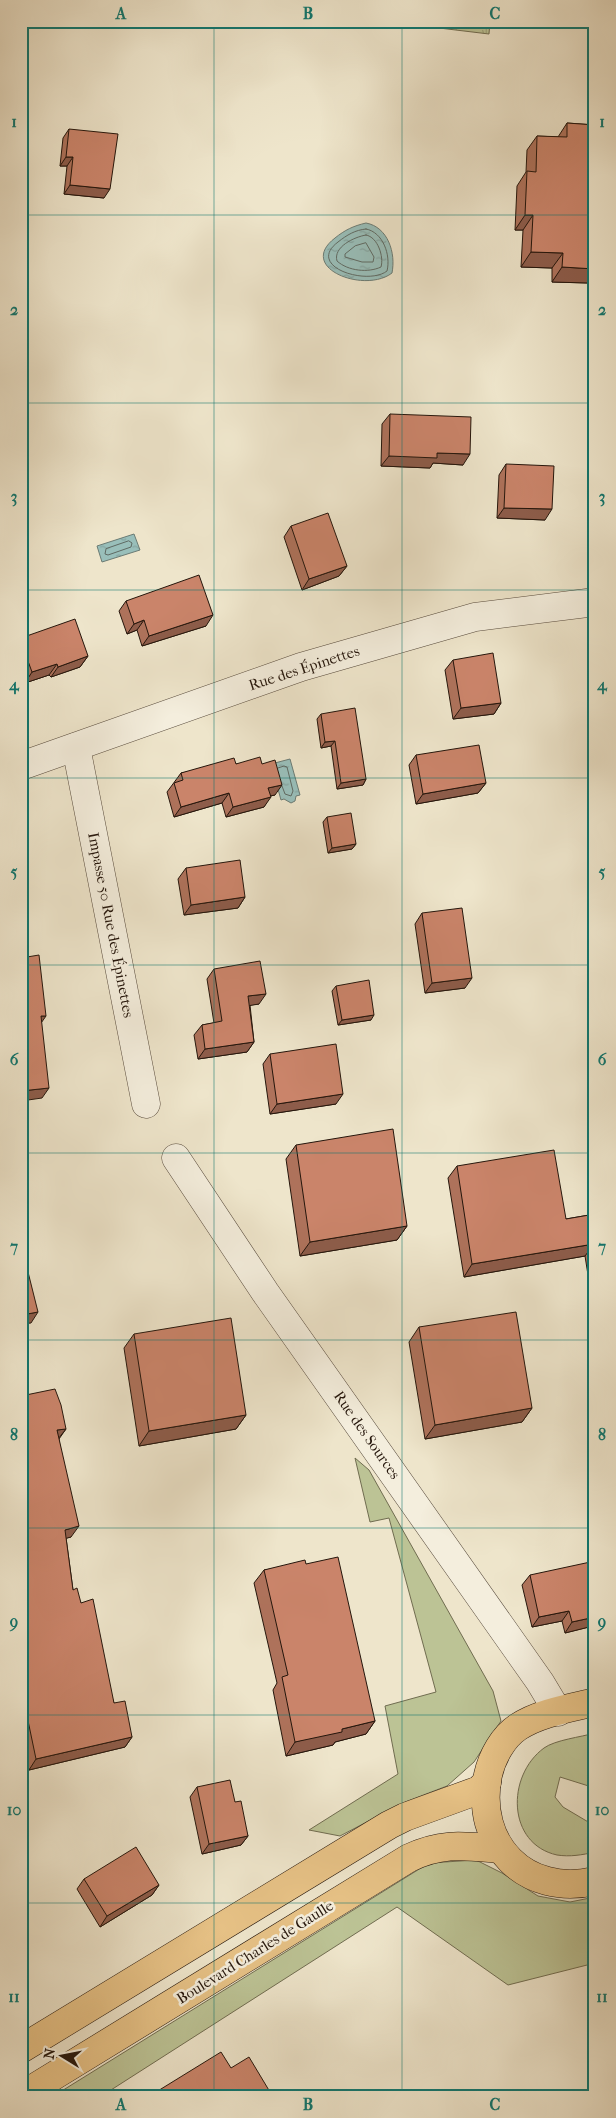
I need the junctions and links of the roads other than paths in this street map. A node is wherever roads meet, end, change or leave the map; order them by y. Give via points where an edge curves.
1 (595, 602) edge
2 (76, 747) junction
3 (21, 766) edge
4 (146, 1104) dead end
5 (176, 1158) dead end
6 (595, 1702) edge
7 (558, 1712) junction
8 (487, 1782) junction
9 (500, 1849) junction
10 (595, 1881) edge
11 (21, 2048) edge
12 (21, 2096) edge

1 - 2 street, Rue des Épinettes via 474,617 301,667
2 - 3 street, Rue des Épinettes
2 - 4 street, Impasse 50 Rue des Épinettes
5 - 7 street, Rue des Sources
6 - 7 main road
7 - 8 main road via 519,1727 506,1738 496,1753
8 - 9 main road via 488,1820
8 - 11 main road via 479,1790 388,1825
9 - 10 main road via 522,1872 537,1878 573,1884
9 - 12 main road, Boulevard Charles de Gaulle via 445,1846 427,1849 409,1858

